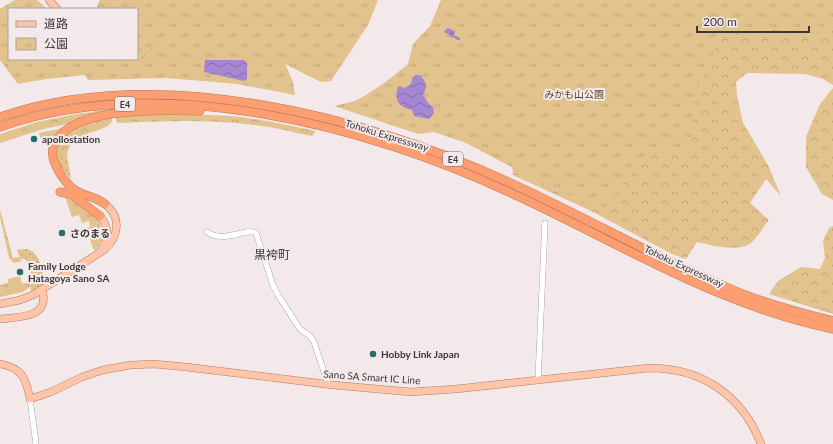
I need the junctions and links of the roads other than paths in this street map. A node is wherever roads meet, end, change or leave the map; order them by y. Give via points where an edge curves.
1 (49, 0) edge
2 (55, 8) edge
3 (47, 104) junction
4 (0, 112) edge
5 (253, 113) junction
6 (0, 117) edge
7 (0, 127) edge
8 (60, 192) dead end
9 (105, 204) joint
10 (100, 216) joint
11 (546, 223) dead end
12 (207, 232) dead end
13 (99, 253) junction
14 (42, 290) junction
15 (0, 304) edge
16 (0, 319) edge
17 (833, 321) edge
18 (833, 329) edge
19 (0, 364) edge
20 (538, 380) junction
21 (328, 384) junction
22 (30, 399) junction
23 (36, 444) edge
24 (761, 444) edge

1 - 2 main road
3 - 4 highway via 34,103
3 - 6 highway, Tohoku Expressway / E4
3 - 17 highway, Tohoku Expressway / E4 via 123,95 190,96 316,116 360,128 422,147 488,173 725,287 784,308
5 - 7 highway, Tohoku Expressway / E4 via 172,104 105,105 48,113
5 - 9 highway via 125,112 85,120 68,129 55,145 52,154 55,165 73,189
5 - 18 highway, Tohoku Expressway / E4 via 358,136 444,164 512,193 707,289 781,316
8 - 10 highway via 71,194
9 - 13 main road via 116,217 117,229 110,245
10 - 13 main road via 106,225 108,238
11 - 20 street
12 - 21 street via 225,237 251,231 256,233 274,287 300,329 314,342
13 - 14 main road
14 - 15 main road via 20,300
14 - 16 main road via 43,304 37,312
19 - 22 main road via 21,372
20 - 21 main road, Sano SA Smart IC Line via 431,391 393,391
20 - 24 main road, Sano SA Smart IC Line via 649,368 684,372 708,381 728,395 746,414
21 - 22 main road, Sano SA Smart IC Line via 186,366 131,365 82,377
22 - 23 street

